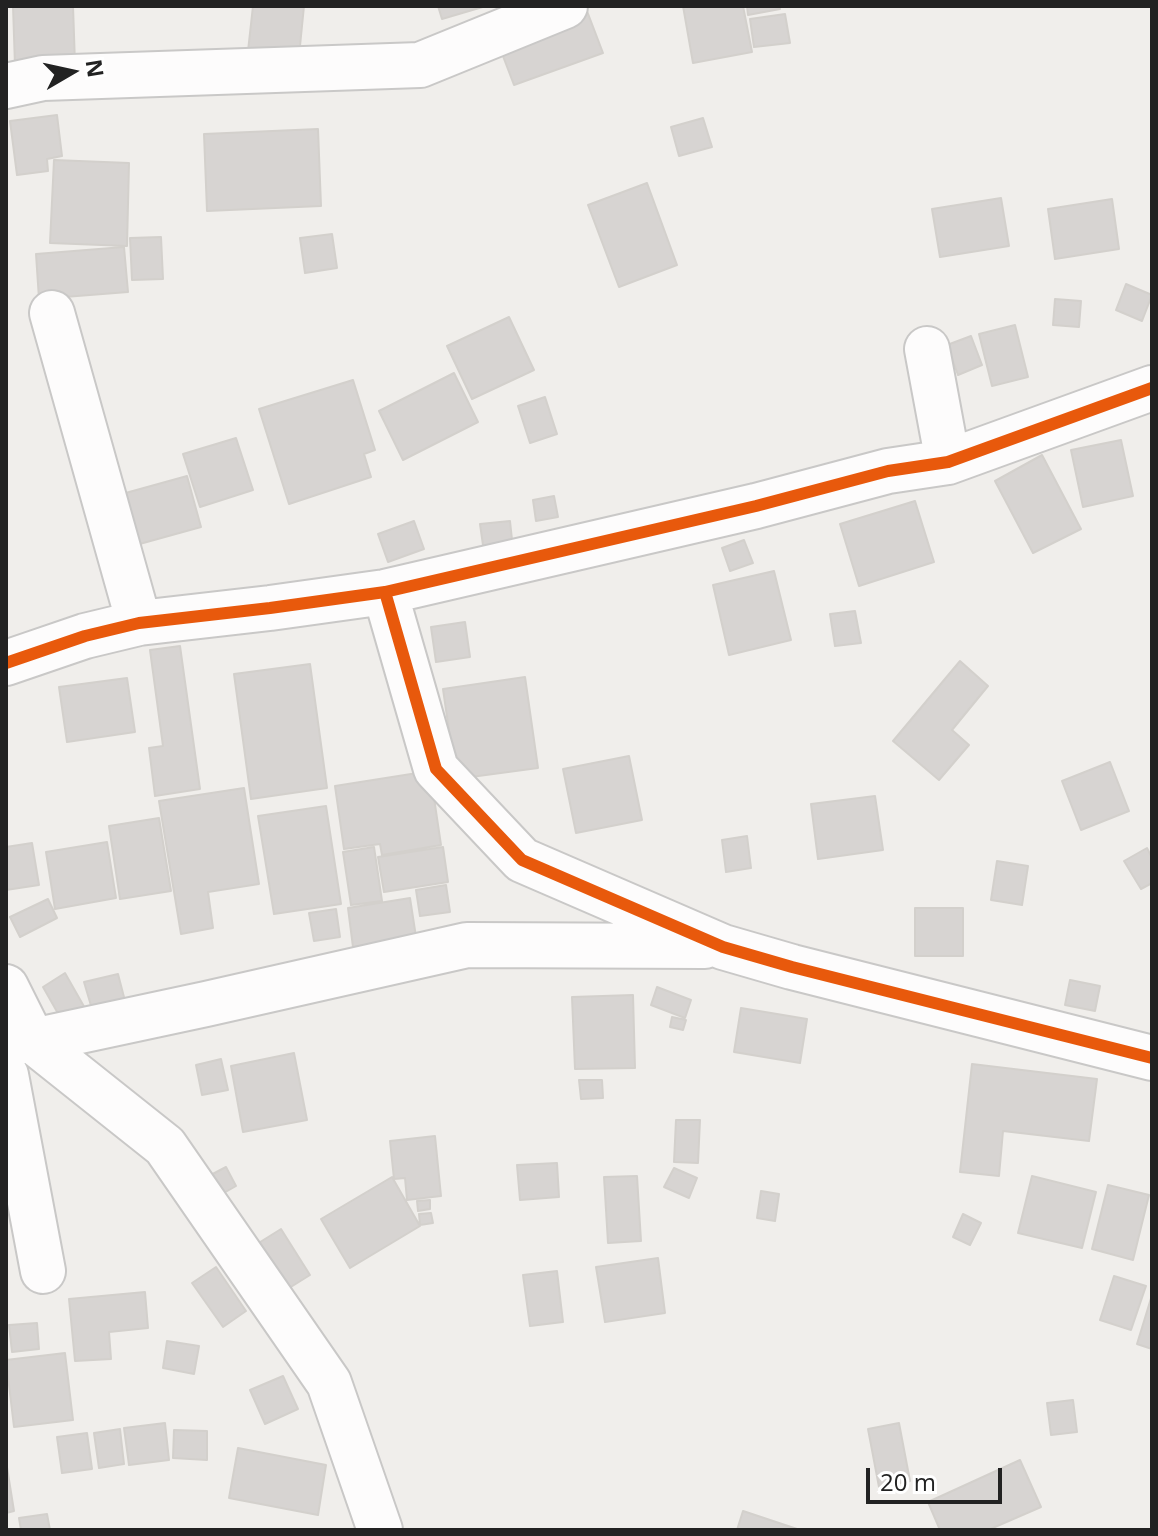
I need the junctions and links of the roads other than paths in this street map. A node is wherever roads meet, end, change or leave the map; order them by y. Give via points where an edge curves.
1 (565, 6) edge
2 (6, 86) edge
3 (52, 313) dead end
4 (927, 349) dead end
5 (1152, 388) edge
6 (948, 462) junction
7 (385, 592) junction
8 (139, 623) junction
9 (6, 663) edge
10 (723, 947) junction
11 (6, 987) edge
12 (20, 1041) edge
13 (1152, 1058) edge
14 (6, 1075) edge
15 (43, 1271) dead end
16 (380, 1530) edge

1 - 2 street via 420,65 43,78
3 - 8 street
4 - 6 street
5 - 6 street
6 - 7 street via 888,471
7 - 8 street
7 - 10 street via 436,769 522,860
8 - 9 street
10 - 12 street via 467,945
10 - 13 street
11 - 12 street
12 - 16 street via 165,1146 329,1383
14 - 15 street

